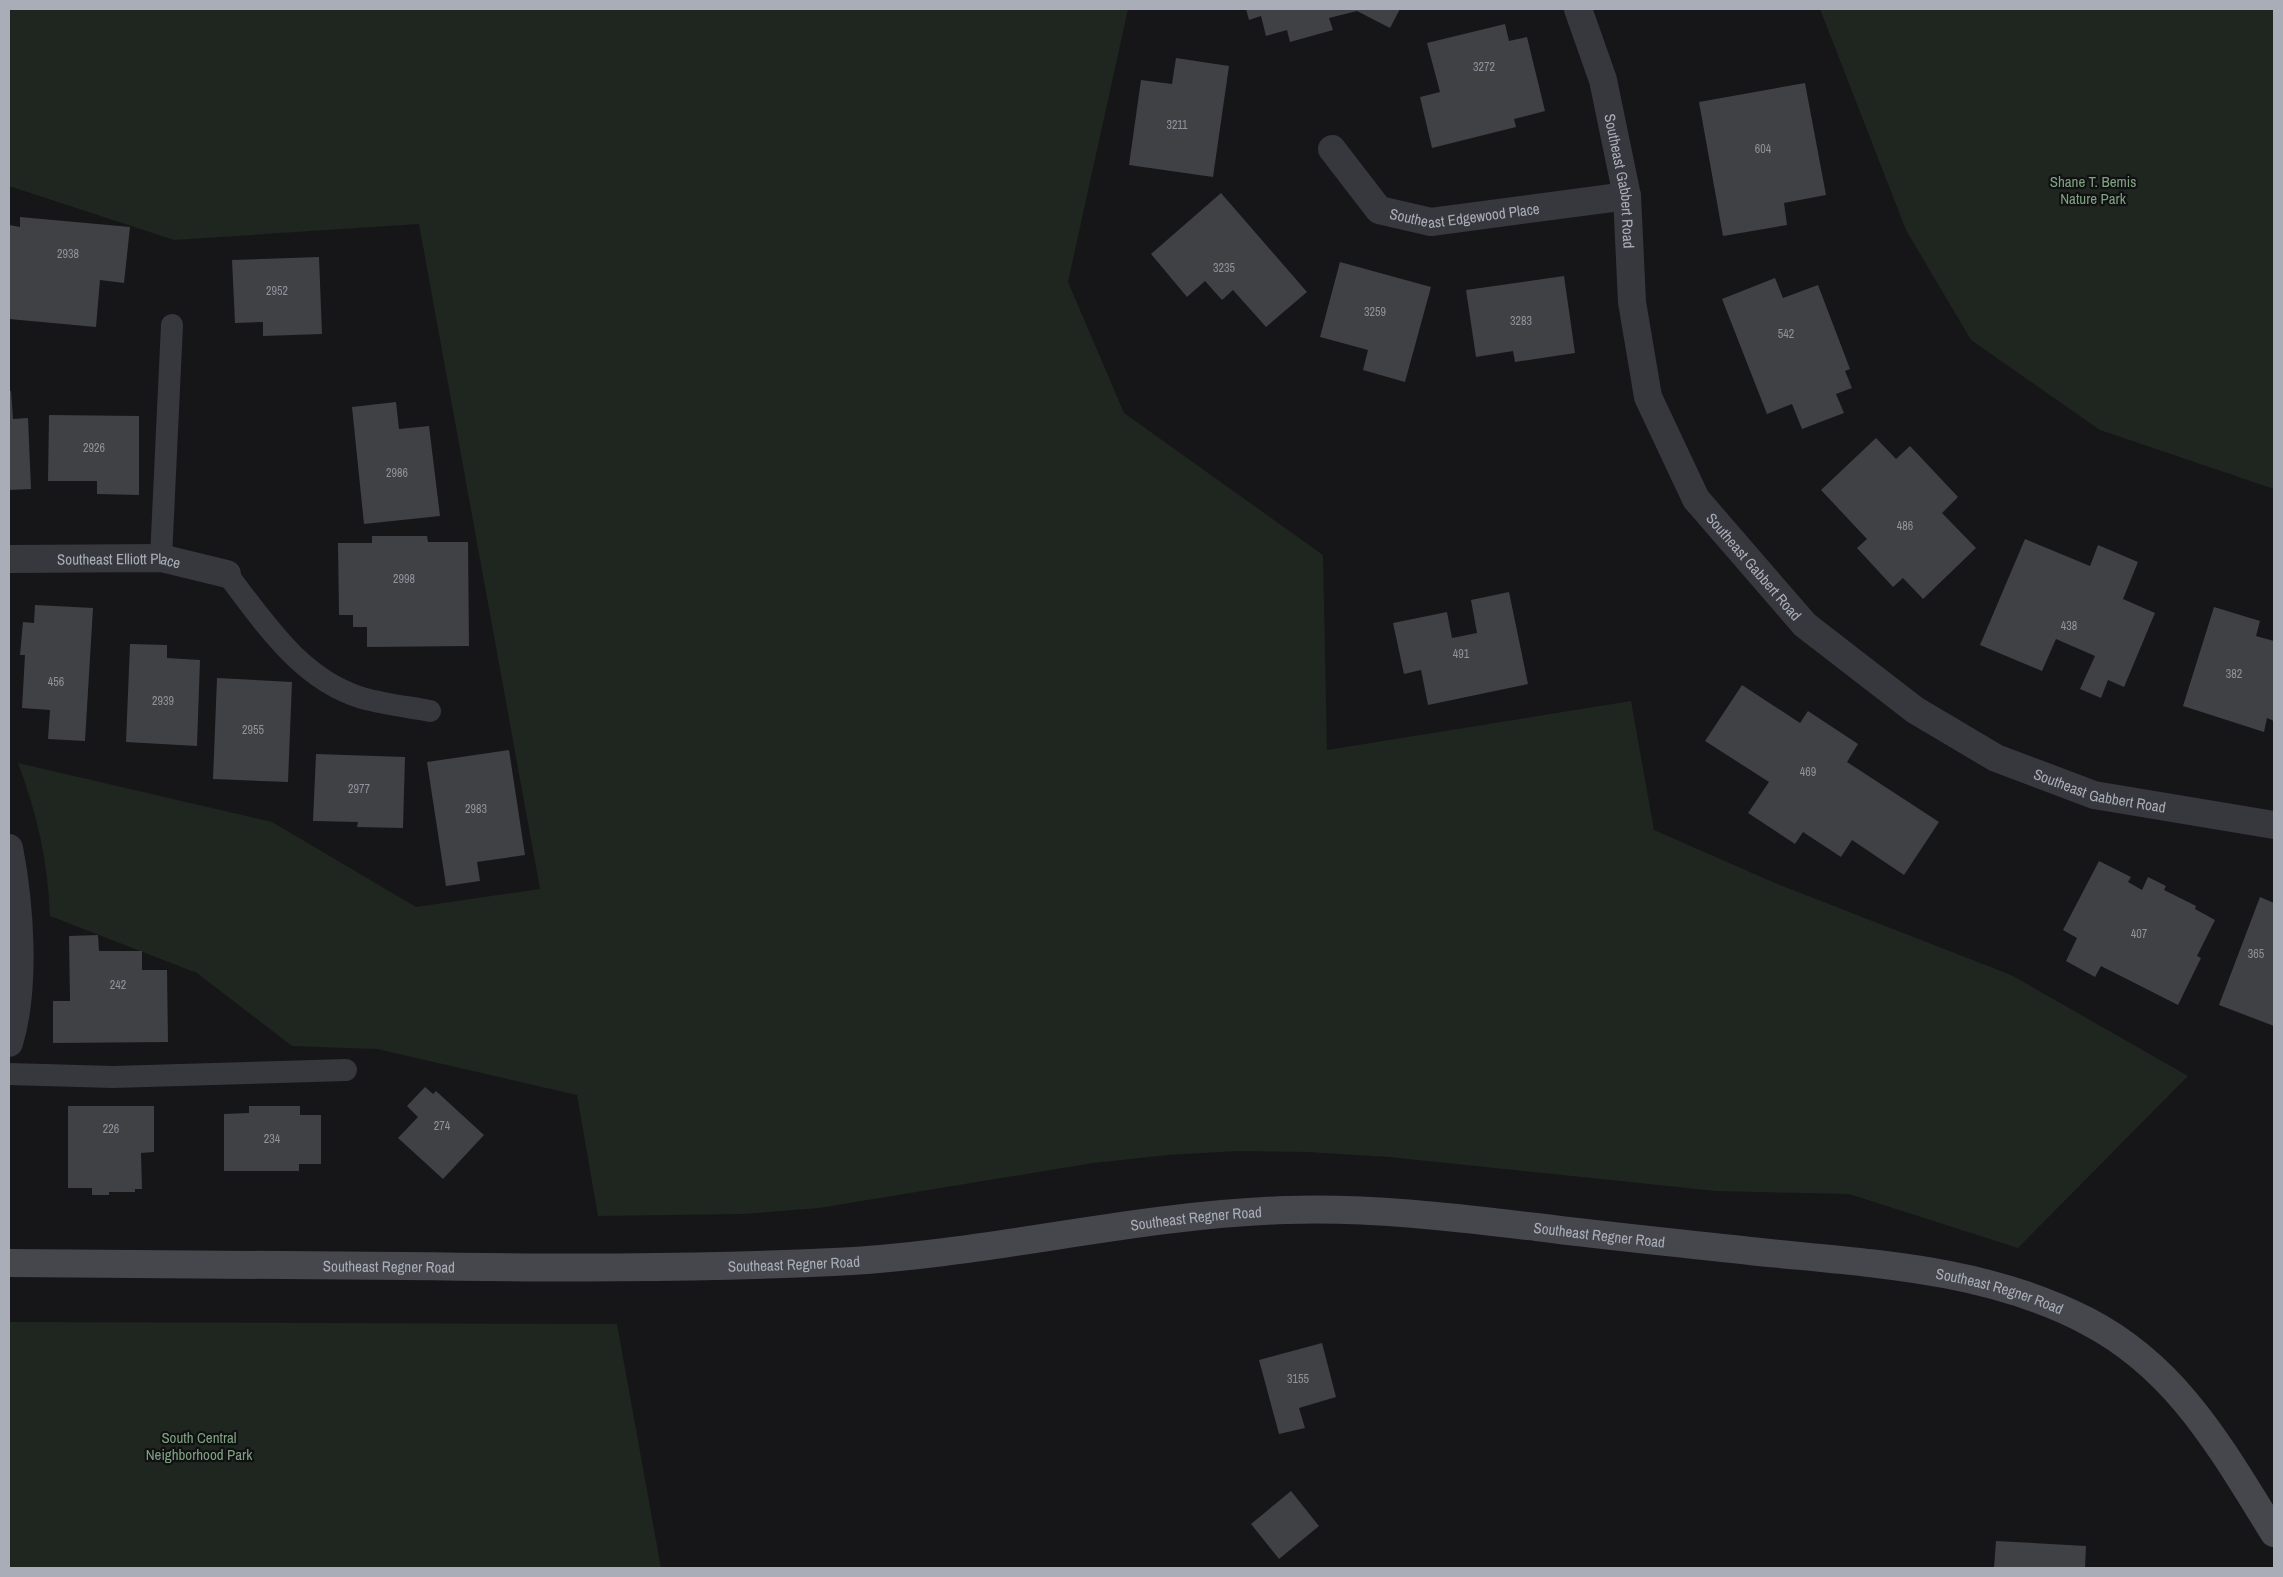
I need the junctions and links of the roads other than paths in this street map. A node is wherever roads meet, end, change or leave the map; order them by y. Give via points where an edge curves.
1 (1578, 9) edge
2 (1332, 150) dead end
3 (1626, 196) junction
4 (172, 325) dead end
5 (161, 558) junction
6 (9, 559) edge
7 (227, 574) joint
8 (430, 711) dead end
9 (2274, 824) edge
10 (9, 848) edge
11 (9, 1043) edge
12 (346, 1070) dead end
13 (9, 1074) edge
14 (9, 1263) edge
15 (2274, 1533) edge

1 - 3 street, Southeast Gabbert Road via 1603,80
2 - 3 street, Southeast Edgewood Place via 1379,210 1431,222
3 - 9 street, Southeast Gabbert Road via 1632,302 1648,397 1696,499 1805,624 1915,710 1996,758 2094,794
4 - 5 lane
5 - 6 street, Southeast Elliott Place
5 - 7 street, Southeast Elliott Place
7 - 8 lane via 285,648 319,677 362,698
10 - 11 street via 19,941 18,985
12 - 13 lane via 112,1077
14 - 15 street, Southeast Regner Road via 695,1268 843,1262 1206,1216 1346,1208 1408,1212 1937,1272 1992,1284 2041,1300 2086,1320 2123,1342 2189,1404

